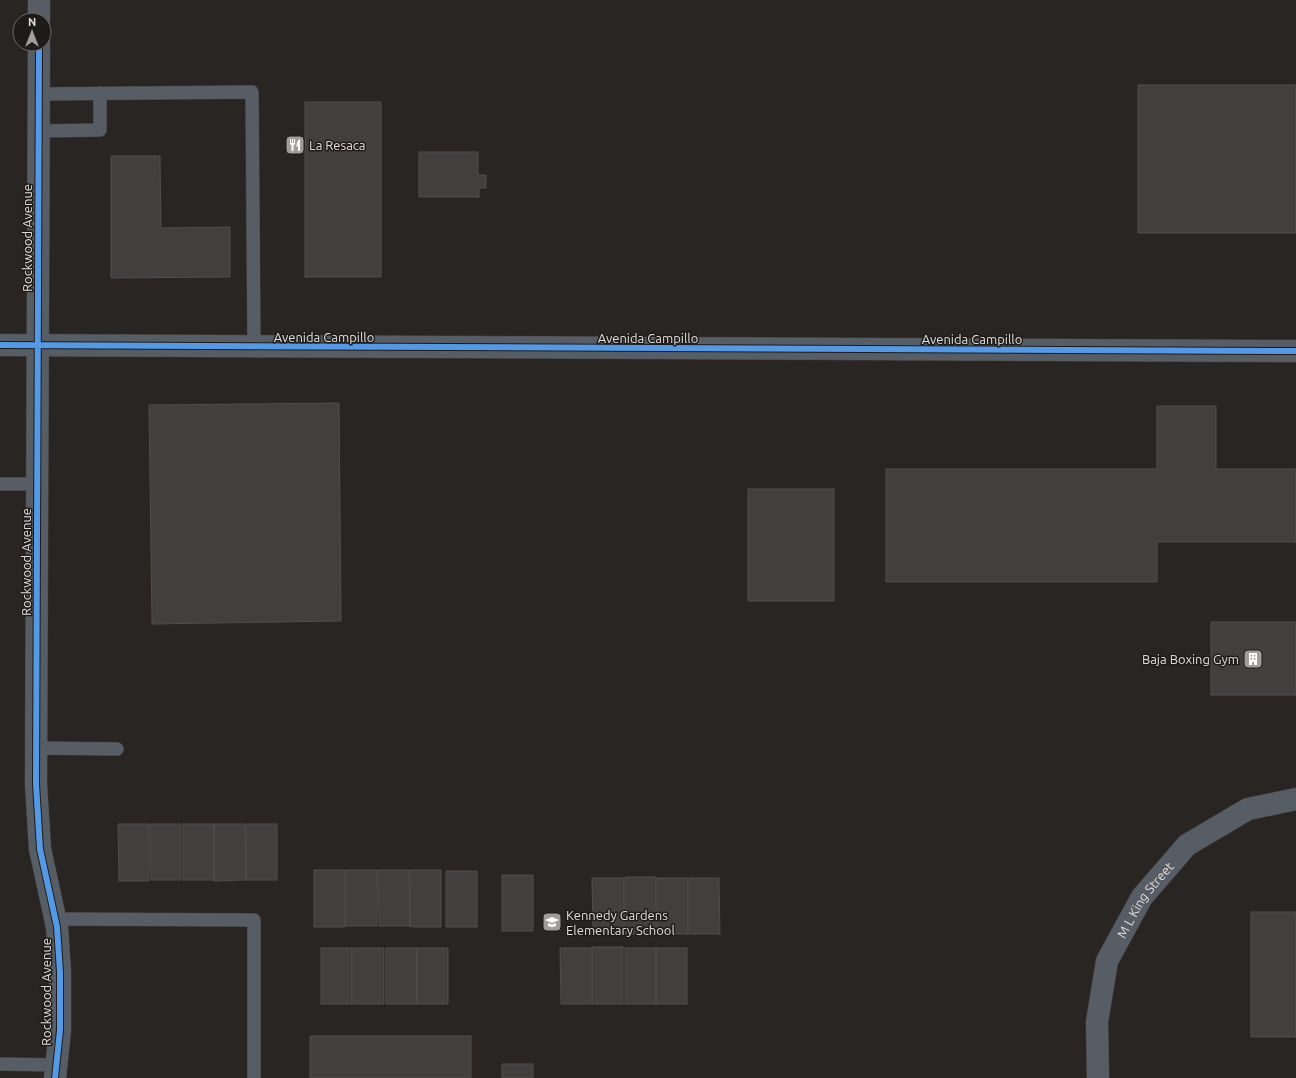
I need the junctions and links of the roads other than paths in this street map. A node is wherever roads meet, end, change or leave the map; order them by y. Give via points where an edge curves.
1 (39, 0) edge
2 (39, 12) edge
3 (39, 52) edge
4 (100, 93) junction
5 (39, 94) junction
6 (39, 131) junction
7 (0, 345) edge
8 (37, 345) junction
9 (254, 347) junction
10 (1296, 351) edge
11 (0, 484) edge
12 (37, 484) junction
13 (36, 748) junction
14 (117, 749) dead end
15 (1296, 800) edge
16 (55, 919) junction
17 (0, 1064) edge
18 (56, 1071) edge
19 (254, 1078) edge
20 (1098, 1078) edge

1 - 2 street
3 - 5 street, Rockwood Avenue
4 - 5 lane
4 - 6 lane via 100,130
4 - 9 lane via 252,92
5 - 6 street, Rockwood Avenue
6 - 8 street, Rockwood Avenue
7 - 8 street, Avenida Campillo
8 - 9 street, Avenida Campillo
8 - 12 street, Rockwood Avenue
9 - 10 street, Avenida Campillo
11 - 12 lane
12 - 13 street, Rockwood Avenue
13 - 14 lane
13 - 16 street, Rockwood Avenue via 40,849
15 - 20 street, M L King Street via 1248,809 1187,845 1142,897 1107,961 1097,1022
16 - 18 street, Rockwood Avenue via 60,972 60,1030
16 - 19 lane via 254,920
17 - 18 lane

